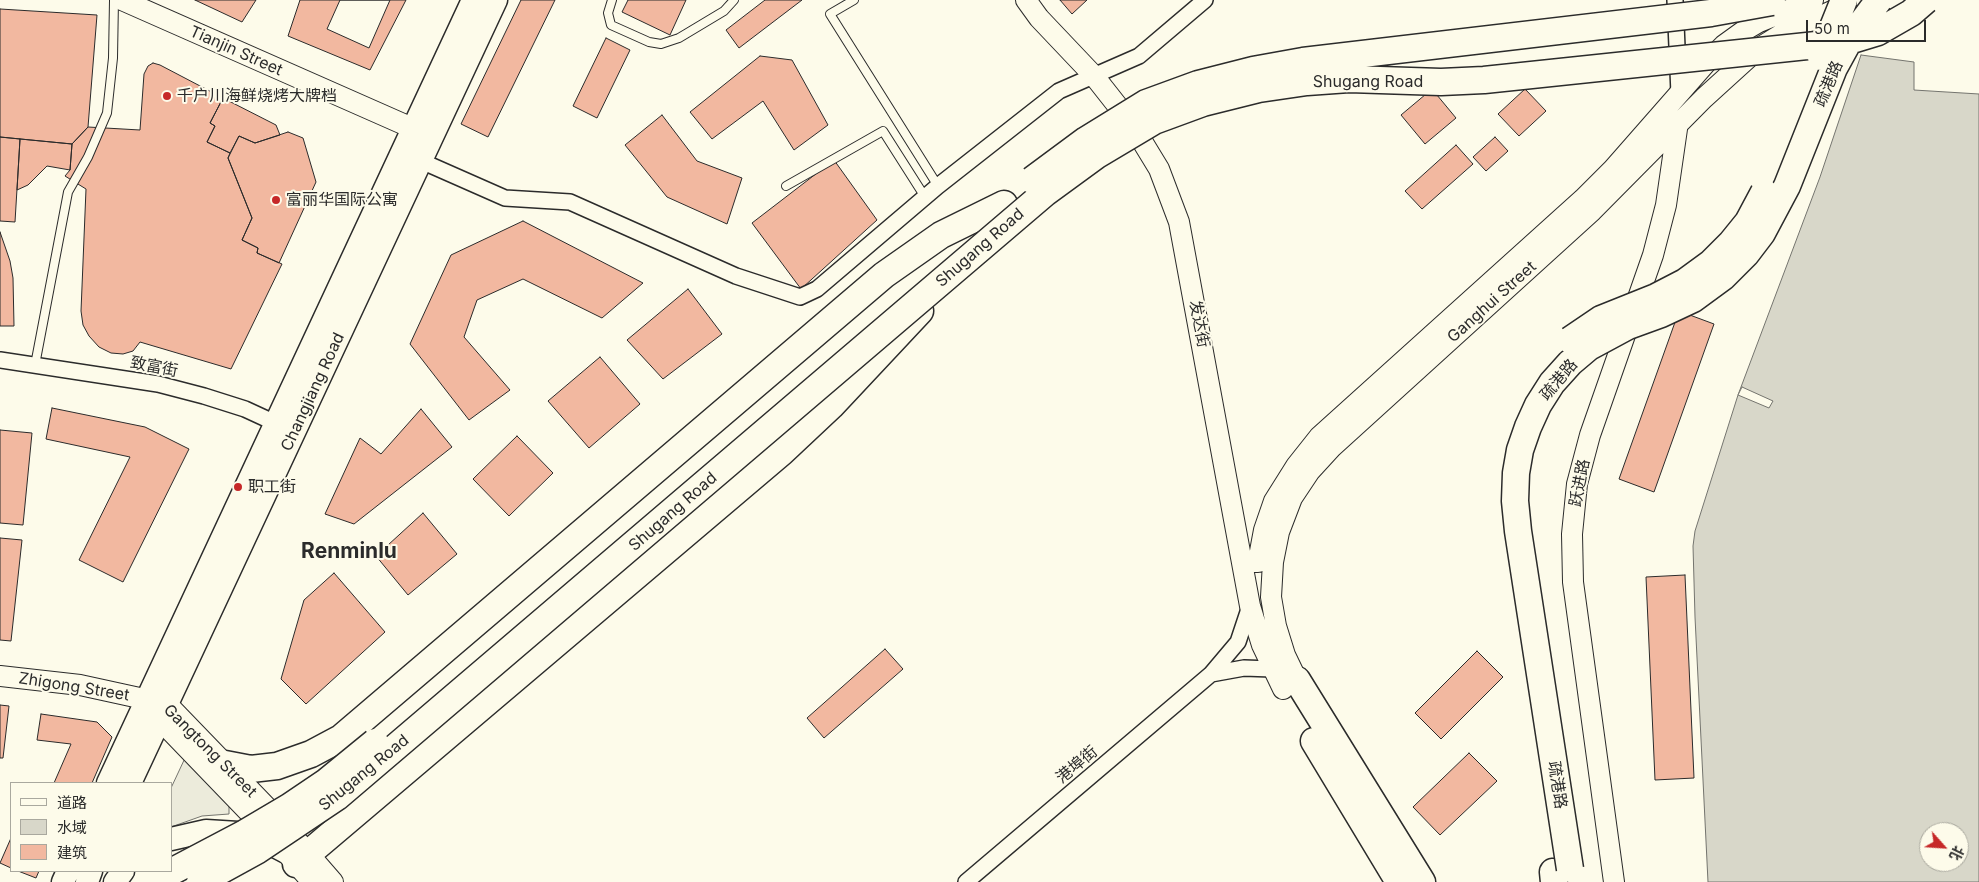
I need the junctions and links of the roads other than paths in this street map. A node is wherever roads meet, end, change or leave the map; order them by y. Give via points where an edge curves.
1 (114, 0) edge
2 (122, 0) edge
3 (473, 0) edge
4 (496, 0) edge
5 (612, 0) edge
6 (734, 0) edge
7 (854, 0) edge
8 (1026, 0) edge
9 (1204, 0) edge
10 (1675, 0) edge
11 (1778, 0) edge
12 (1813, 0) edge
13 (1844, 0) edge
14 (1849, 0) edge
15 (1879, 0) edge
16 (1926, 0) edge
17 (1094, 76) junction
18 (1679, 94) junction
19 (1677, 125) junction
20 (423, 133) junction
21 (412, 157) junction
22 (786, 186) dead end
23 (938, 186) junction
24 (925, 197) junction
25 (1004, 204) junction
26 (960, 266) junction
27 (0, 360) edge
28 (35, 365) junction
29 (286, 427) junction
30 (1258, 562) junction
31 (1250, 606) junction
32 (1211, 674) junction
33 (0, 676) edge
34 (1284, 679) junction
35 (158, 708) junction
36 (225, 764) junction
37 (109, 782) edge
38 (130, 782) edge
39 (172, 839) edge
40 (301, 863) edge
41 (172, 871) edge
42 (122, 872) edge
43 (171, 872) edge
44 (1562, 876) edge
45 (114, 882) edge
46 (152, 882) edge
47 (200, 882) edge
48 (333, 882) edge
49 (966, 882) edge
50 (1399, 882) edge
51 (1422, 882) edge
52 (1614, 882) edge

1 - 28 lane via 113,58 107,113 68,192
2 - 20 street, Tianjin Street
3 - 20 main road, Changjiang Road
4 - 20 main road, Changjiang Road
5 - 6 lane via 608,13 611,25 661,44 679,38 724,11
7 - 23 lane via 830,14
8 - 17 street, 发达街
9 - 17 street via 1139,56
10 - 18 street
11 - 25 highway, Shugang Road, bridge via 1720,12 1312,60 1198,84 1146,103 1086,140
12 - 18 street, Ganghui Street via 1742,32 1706,62
13 - 44 highway, bridge via 1771,179 1748,222 1711,263 1685,282 1601,318 1579,333 1538,372 1511,419 1499,472 1500,532
14 - 19 street, Ganghui Street via 1793,27 1759,48
15 - 44 highway, 疏港路, bridge via 1851,37 1834,68 1787,186 1762,233 1746,254 1723,277 1693,299 1628,326 1589,347 1552,383 1528,427 1520,450 1515,501
16 - 26 highway, Shugang Road, bridge via 1878,32 1845,42 1484,80 1349,79 1307,82 1259,89 1203,103 1154,121 1097,154 1045,193
17 - 23 street via 1059,91
17 - 30 street, 发达街 via 1131,123 1159,168 1179,222
18 - 19 street, 跃进路
18 - 30 street, Ganghui Street via 1583,199 1320,437 1296,466 1274,501
19 - 30 street, Ganghui Street via 1592,211 1326,453 1292,498 1279,532
19 - 52 street, 跃进路 via 1666,204 1653,255 1590,435 1577,484 1572,534 1573,582
20 - 21 main road, Changjiang Road
21 - 24 street via 505,198 570,202 736,276 800,298 817,289
21 - 29 main road, Changjiang Road
22 - 24 lane via 883,131
23 - 24 street
25 - 36 highway via 941,235 884,275 341,738 311,754 277,766 251,769
25 - 41 highway, Shugang Road, bridge via 326,782 245,833
26 - 40 highway, bridge via 868,368 782,452
26 - 47 highway, Shugang Road, bridge via 337,797 258,850
27 - 28 street, 致富街
28 - 29 street, 致富街 via 158,384 245,409
29 - 35 main road, Changjiang Road
30 - 31 street, 发达街
30 - 34 street, Ganghui Street via 1286,655
31 - 32 street, 港埠街 via 1238,642
31 - 34 street, 发达街 via 1262,645
32 - 34 street via 1244,668
32 - 49 street, 港埠街
33 - 35 street, Zhigong Street via 80,685
34 - 50 highway
34 - 51 highway
35 - 36 street, Gangtong Street
35 - 37 main road
35 - 38 main road, Changjiang Road
35 - 40 street, Gangtong Street
36 - 40 street, Gangtong Street
39 - 40 main road via 206,831 238,833 265,841
40 - 48 street, Gangtong Street
42 - 45 main road
43 - 46 highway, Shugang Road, bridge

